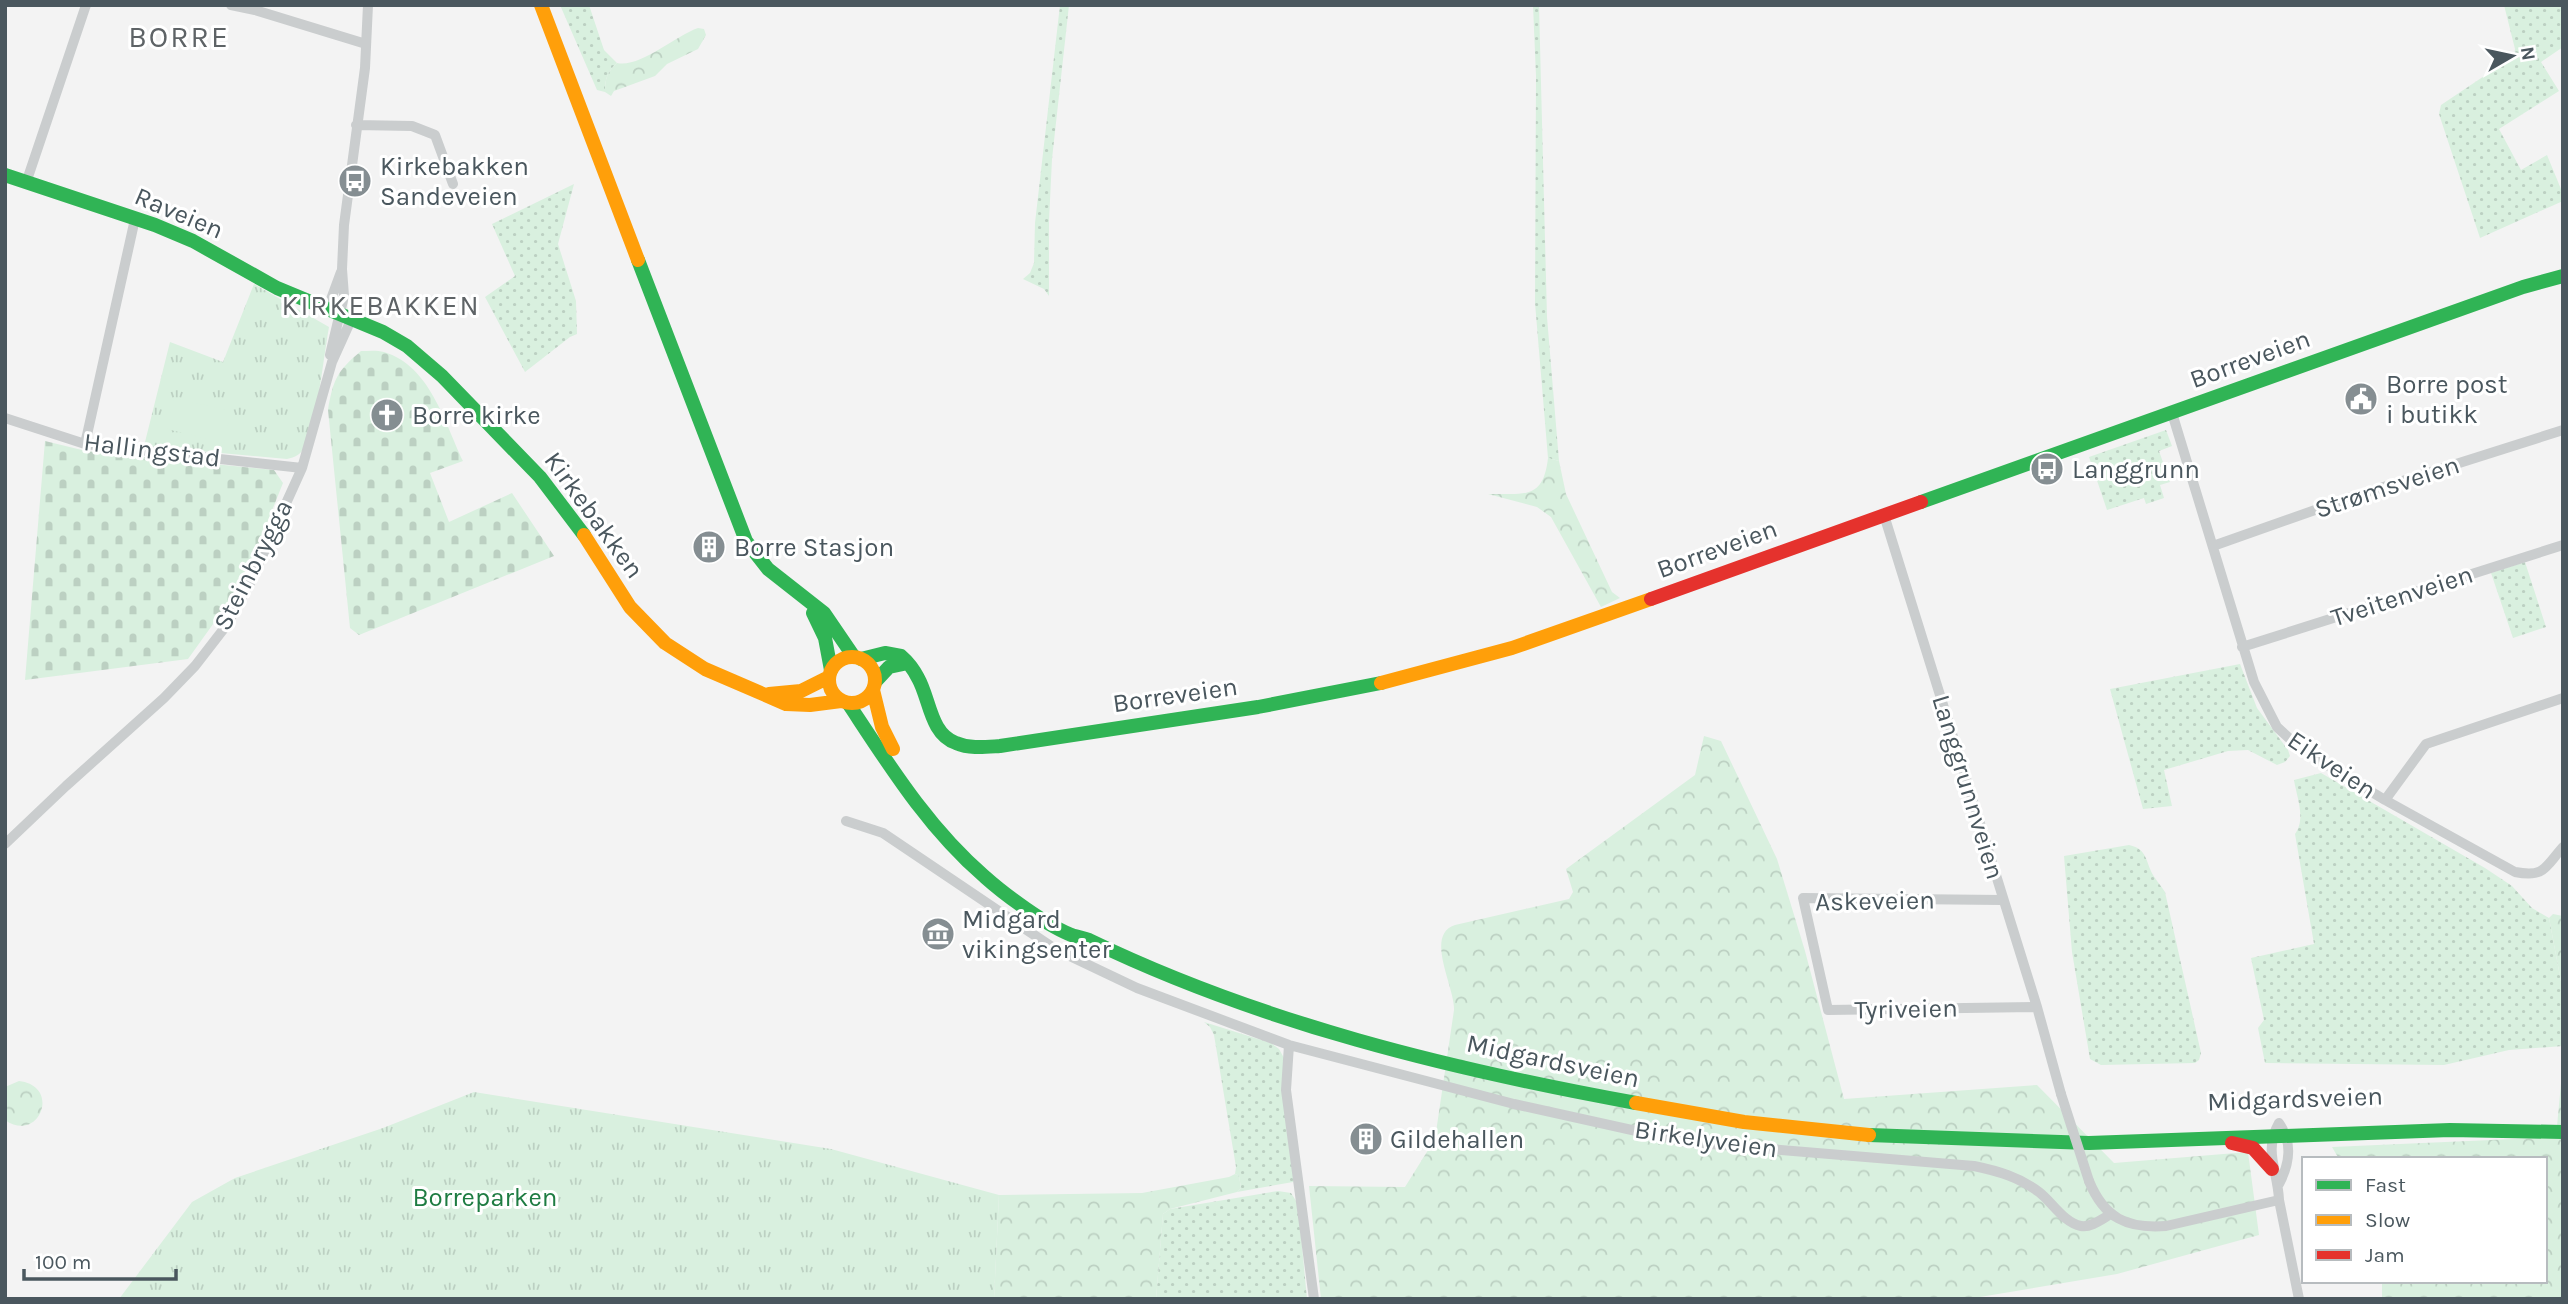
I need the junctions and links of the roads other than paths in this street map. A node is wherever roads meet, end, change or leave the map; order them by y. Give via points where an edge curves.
1 (86, 5) edge
2 (231, 5) edge
3 (368, 5) edge
4 (541, 5) edge
5 (255, 8) edge
6 (366, 44) junction
7 (356, 125) junction
8 (5, 175) edge
9 (26, 183) junction
10 (453, 184) dead end
11 (135, 219) junction
12 (2563, 276) edge
13 (340, 315) junction
14 (2172, 413) junction
15 (5, 418) edge
16 (2563, 430) edge
17 (85, 443) junction
18 (302, 468) junction
19 (1884, 516) junction
20 (2563, 545) edge
21 (2213, 546) junction
22 (806, 600) junction
23 (2242, 647) junction
24 (858, 658) junction
25 (908, 663) junction
26 (830, 673) junction
27 (874, 686) junction
28 (759, 694) junction
29 (2563, 698) edge
30 (845, 702) junction
31 (2385, 800) junction
32 (846, 821) dead end
33 (5, 845) edge
34 (2563, 847) edge
35 (2003, 900) junction
36 (1086, 939) junction
37 (1816, 957) joint
38 (2037, 1007) junction
39 (1289, 1045) junction
40 (2563, 1125) edge
41 (2280, 1131) junction
42 (2563, 1132) edge
43 (2214, 1139) junction
44 (2031, 1140) junction
45 (2272, 1169) junction
46 (2279, 1184) junction
47 (2279, 1200) junction
48 (2111, 1214) junction
49 (1314, 1299) edge
50 (2299, 1299) edge

1 - 9 street
2 - 5 street
3 - 6 street, Steinbrygga
4 - 22 main road via 738,524 768,569
5 - 6 street
6 - 7 street, Steinbrygga
7 - 10 street via 412,126 435,135
7 - 13 street, Steinbrygga via 344,225
8 - 9 main road, Raveien
9 - 11 main road, Raveien
11 - 13 main road, Raveien via 192,241 277,288
11 - 17 street
12 - 14 main road, Borreveien
13 - 18 street, Steinbrygga via 330,372
13 - 28 main road, Kirkebakken via 387,334 420,355 494,428 560,502 630,607 665,643 705,669
14 - 19 main road, Borreveien
14 - 21 street, Eikveien
15 - 17 street, Hallingstad
16 - 21 street, Strømsveien
17 - 18 street, Hallingstad
18 - 33 street, Steinbrygga via 250,583 226,626 195,666
19 - 25 main road, Borreveien via 1461,664 1323,696 1201,716 972,748 937,729 919,676
19 - 35 street, Langgrunnveien
20 - 23 street, Tveitenveien
21 - 23 street, Eikveien
22 - 24 main road via 824,613
22 - 26 main road via 825,638
23 - 31 street, Eikveien via 2277,727 2302,750
24 - 25 main road via 891,653
24 - 26 main road via 841,659
24 - 27 main road via 871,667
25 - 27 main road via 885,667
26 - 28 main road, Kirkebakken via 801,691
26 - 30 main road via 831,691
27 - 30 main road via 862,701
27 - 36 main road, Midgardsveien via 887,739 925,801 992,871
28 - 30 main road, Kirkebakken via 786,704
29 - 31 street via 2426,744
30 - 36 main road, Midgardsveien via 914,802 953,847 1022,906
31 - 34 street, Eikveien via 2515,872 2532,875 2546,869
32 - 39 street, Birkelyveien via 883,833 1055,948 1137,988
35 - 37 street, Askeveien via 1803,898
35 - 38 street, Langgrunnveien
36 - 44 main road, Midgardsveien via 1155,972 1266,1012 1485,1073 1684,1112 1796,1128 1950,1140
37 - 38 street, Tyriveien via 1828,1010
38 - 48 street, Langgrunnveien, bridge via 2089,1181
39 - 48 street, Birkelyveien via 1514,1104 1686,1142 1984,1168 2023,1181 2082,1227
39 - 49 street via 1286,1090
40 - 41 main road, Midgardsveien via 2446,1119
41 - 42 main road, Midgardsveien
41 - 43 main road, Midgardsveien
41 - 44 main road, Midgardsveien via 2086,1133
41 - 45 street
41 - 46 street via 2288,1168
43 - 44 main road, Midgardsveien
43 - 45 main road via 2253,1148
45 - 46 street
46 - 47 street
47 - 48 street via 2166,1226 2132,1224
47 - 50 street

